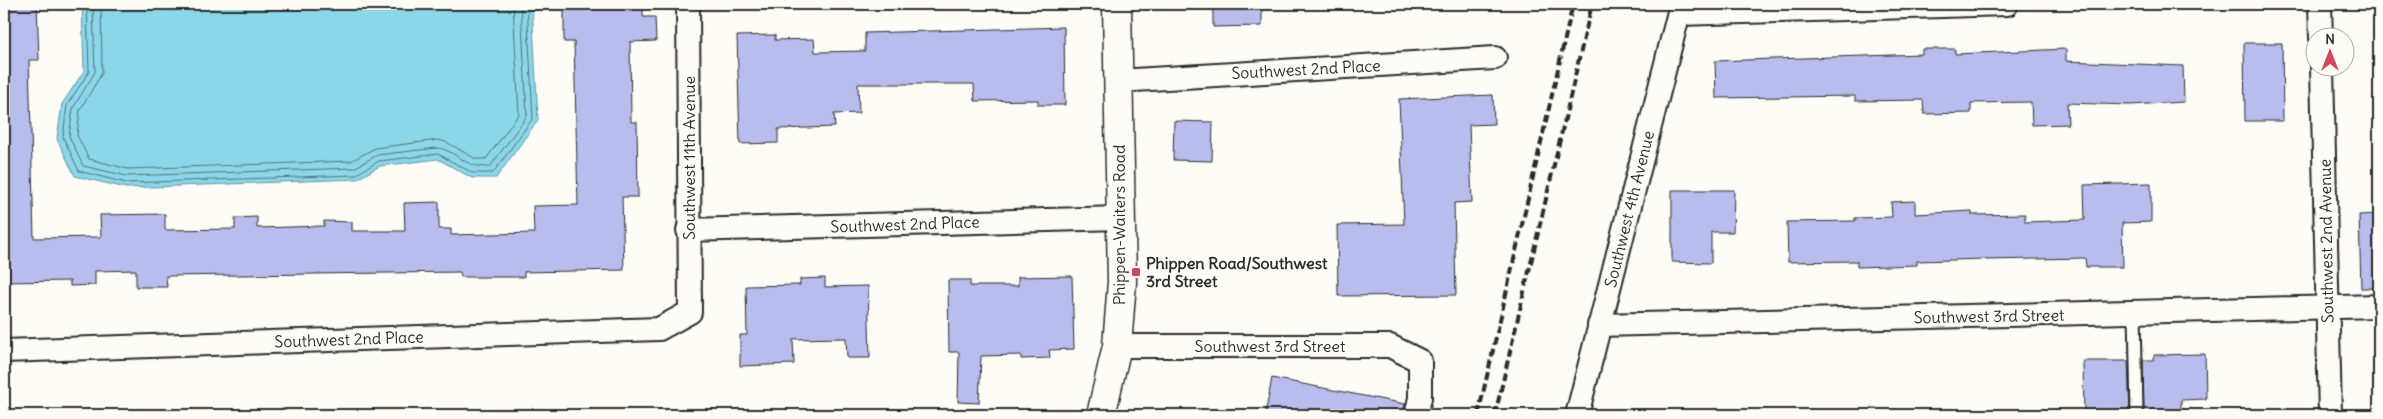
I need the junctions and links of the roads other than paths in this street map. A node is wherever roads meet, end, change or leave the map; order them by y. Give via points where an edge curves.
1 (688, 4) edge
2 (1117, 4) edge
3 (2007, 4) edge
4 (2320, 4) edge
5 (1680, 9) edge
6 (2321, 28) edge
7 (1495, 58) dead end
8 (2322, 78) edge
9 (1118, 81) junction
10 (1121, 218) junction
11 (688, 230) junction
12 (2379, 306) edge
13 (2328, 308) junction
14 (690, 312) joint
15 (2135, 312) junction
16 (1599, 326) junction
17 (1116, 346) junction
18 (4, 351) edge
19 (1101, 415) edge
20 (1416, 415) edge
21 (1577, 415) edge
22 (2137, 415) edge
23 (2330, 415) edge

1 - 11 street, Southwest 11th Avenue
2 - 9 street, Phippen-Waiters Road
3 - 5 street
4 - 6 street
5 - 16 street, Southwest 4th Avenue
7 - 9 street, Southwest 2nd Place
8 - 13 street, Southwest 2nd Avenue
9 - 10 street, Phippen-Waiters Road
10 - 11 street, Southwest 2nd Place
10 - 17 street, Phippen-Waiters Road via 1122,282
11 - 14 street, Southwest 11th Avenue
12 - 13 street, Southwest 3rd Street
13 - 15 street, Southwest 3rd Street
13 - 23 street, Southwest 2nd Avenue
14 - 18 street, Southwest 2nd Place via 659,329
15 - 16 street, Southwest 3rd Street
15 - 22 lane
16 - 21 street, Southwest 4th Avenue
17 - 19 street, Phippen-Waiters Road
17 - 20 street, Southwest 3rd Street via 1390,346 1420,361 1420,398

